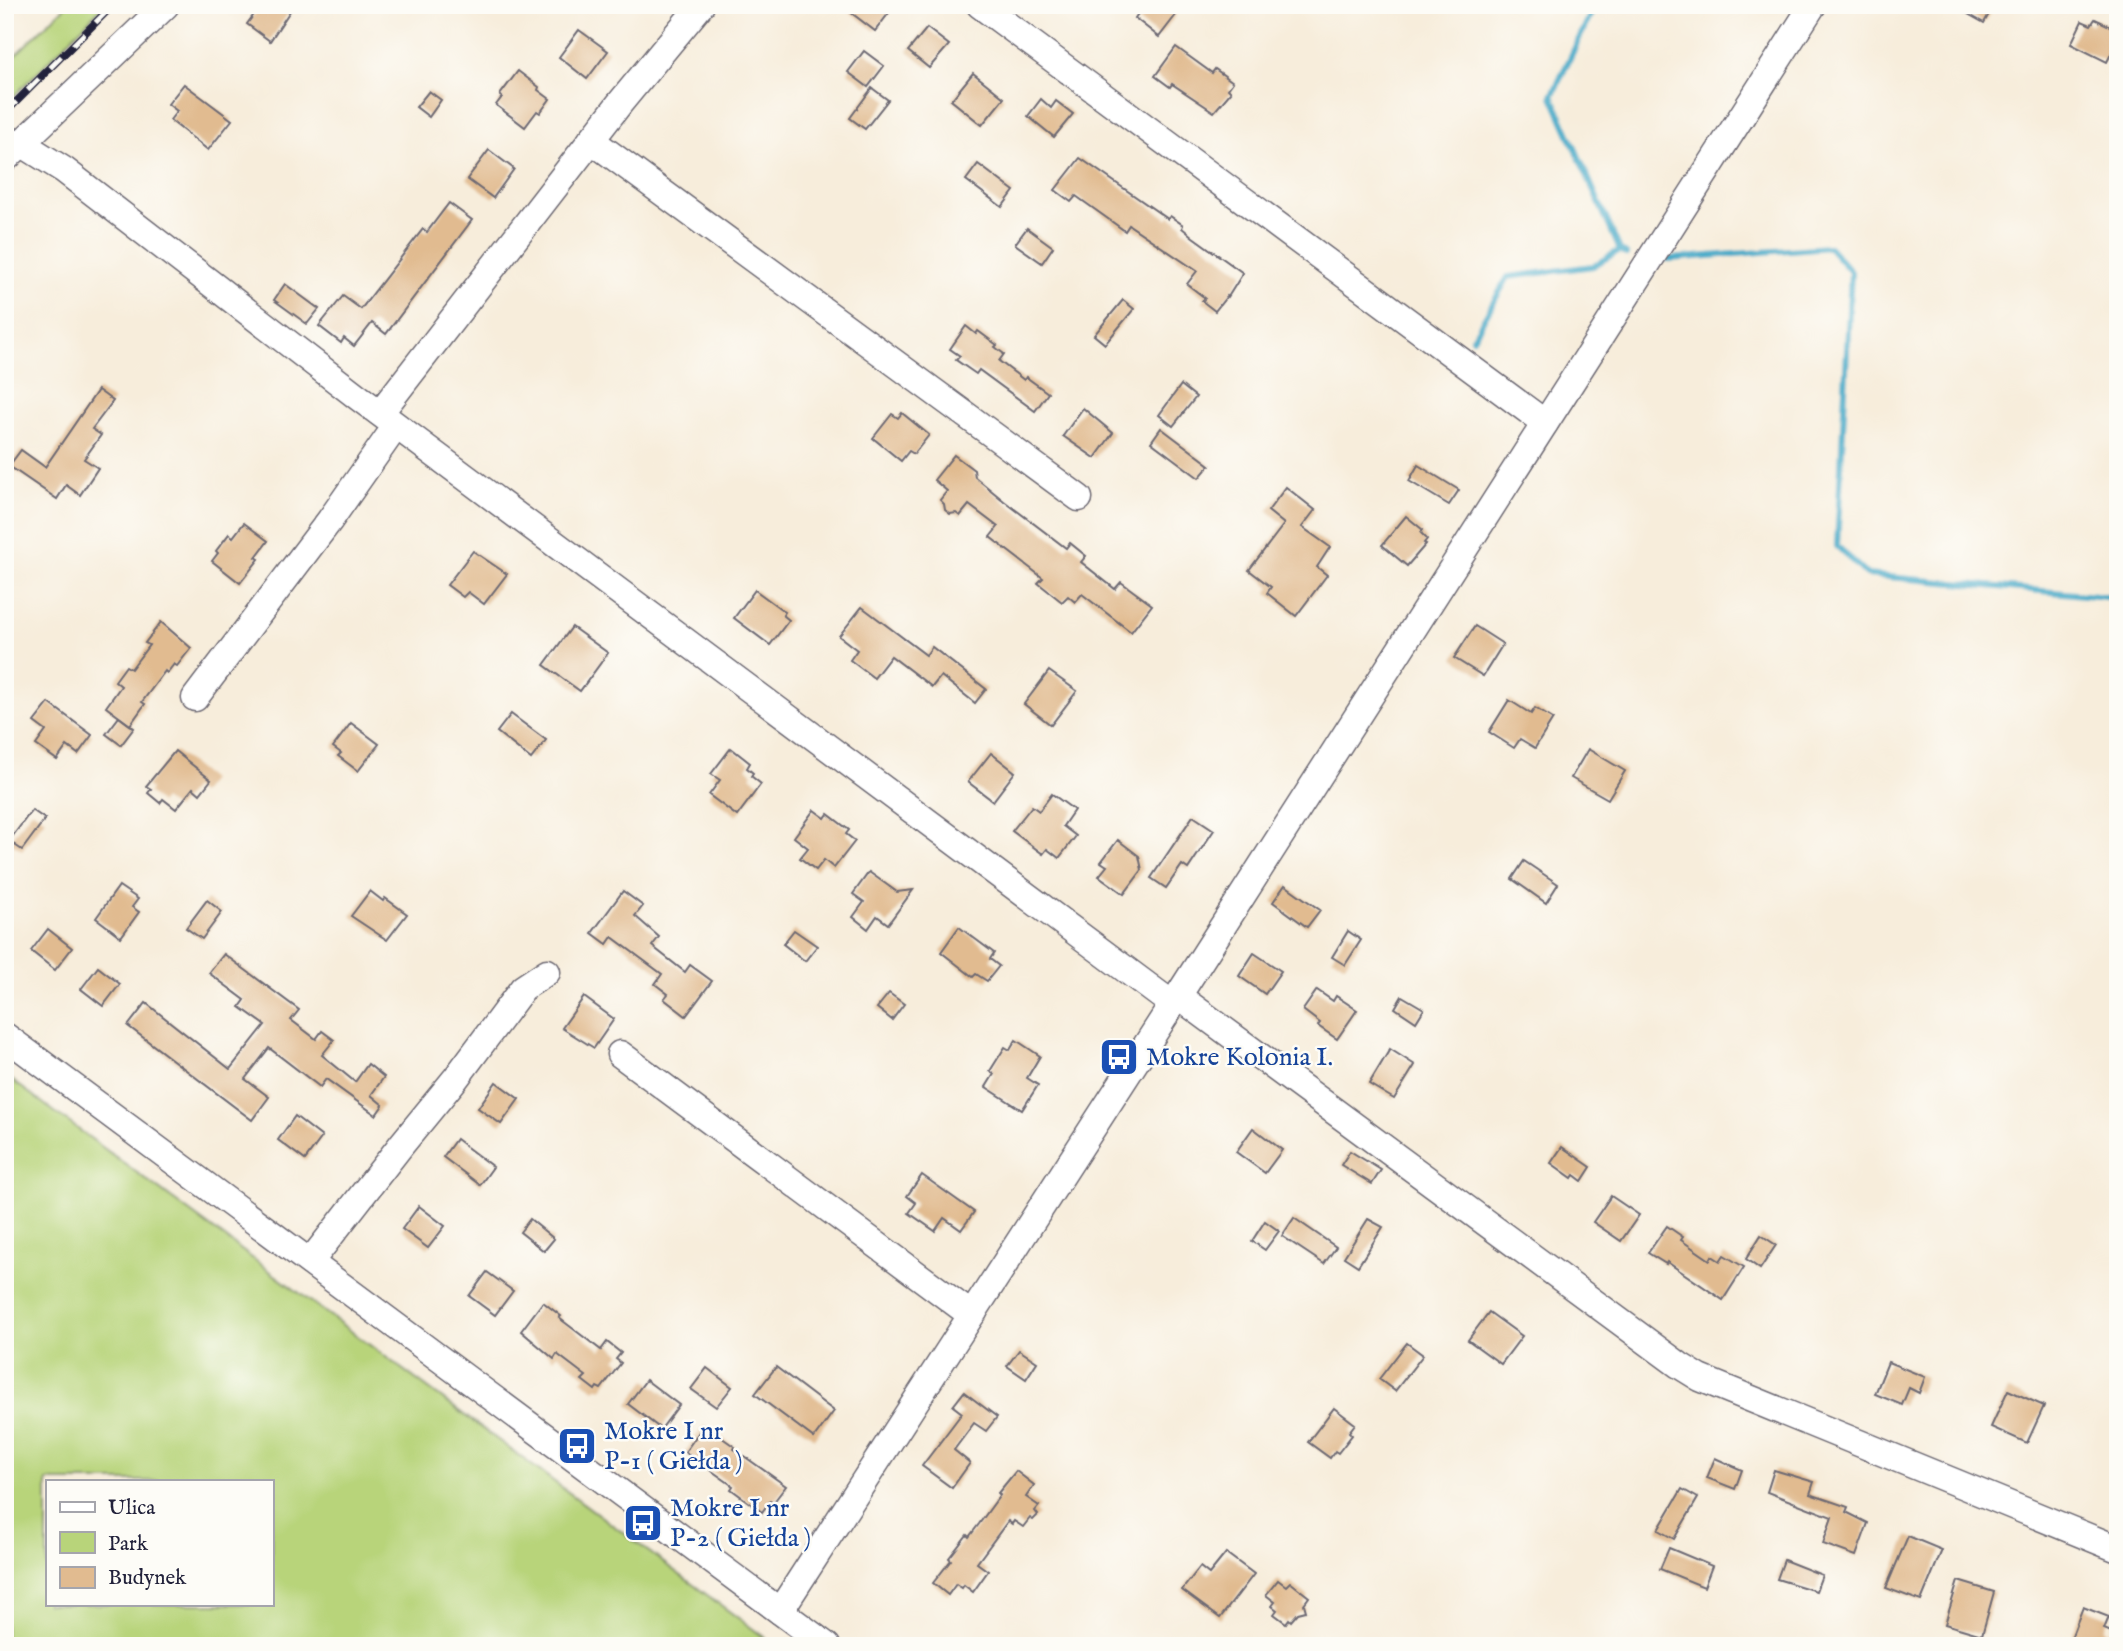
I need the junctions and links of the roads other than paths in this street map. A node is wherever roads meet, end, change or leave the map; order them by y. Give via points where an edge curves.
1 (166, 5) edge
2 (701, 5) edge
3 (980, 5) edge
4 (1813, 5) edge
5 (591, 140) junction
6 (13, 151) edge
7 (388, 420) junction
8 (1545, 423) junction
9 (1079, 498) dead end
10 (195, 698) dead end
11 (547, 972) dead end
12 (1175, 1000) junction
13 (5, 1036) edge
14 (620, 1054) dead end
15 (310, 1262) junction
16 (974, 1312) junction
17 (2118, 1549) edge
18 (780, 1611) junction
19 (827, 1646) edge

1 - 6 street
2 - 5 street
3 - 8 street
4 - 8 street
5 - 7 street
5 - 9 street
6 - 7 street via 64,170
7 - 10 street via 330,520
7 - 12 street
8 - 12 street
11 - 15 street via 523,988
12 - 16 street
12 - 17 street via 1700,1378
13 - 15 street
14 - 16 street via 962,1308
15 - 18 street
16 - 18 street
18 - 19 street

